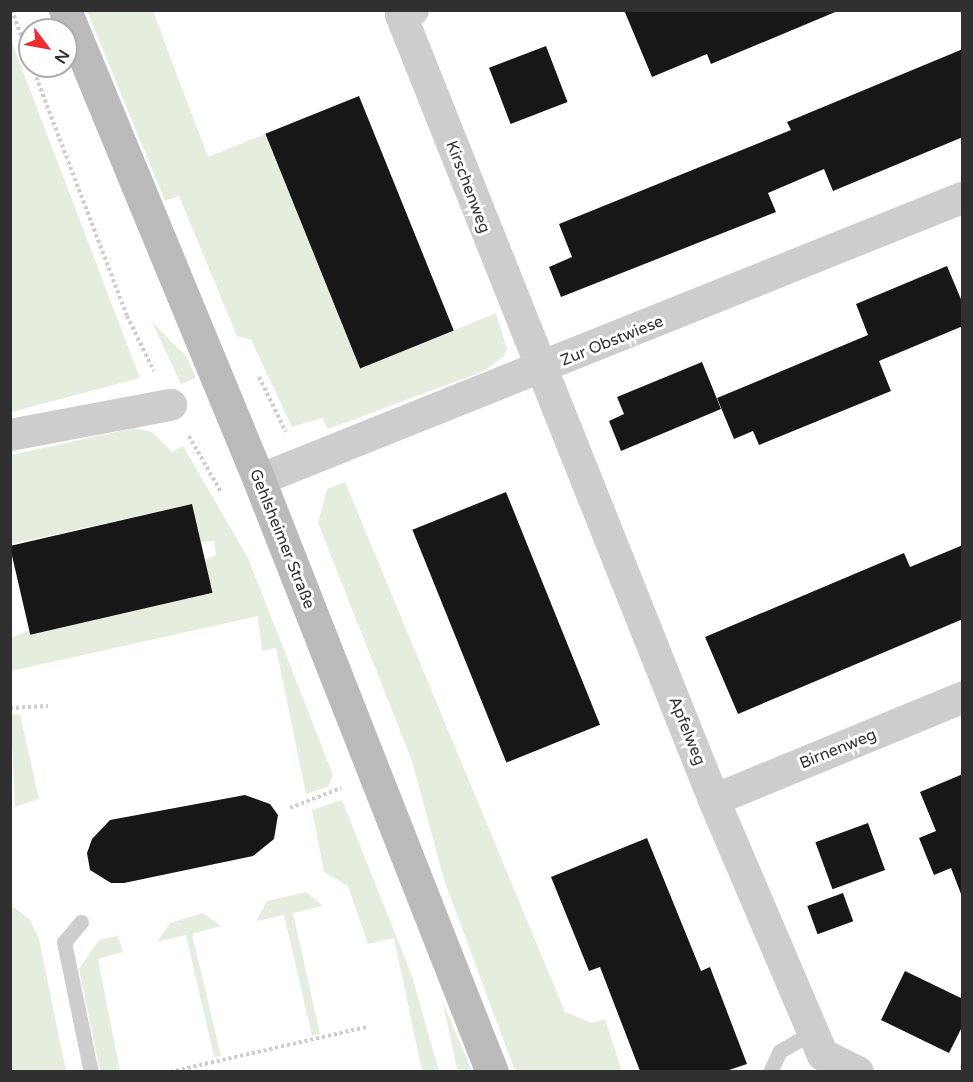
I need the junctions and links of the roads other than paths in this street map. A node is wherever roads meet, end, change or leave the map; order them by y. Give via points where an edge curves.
1 (65, 10) edge
2 (413, 10) edge
3 (963, 198) edge
4 (540, 370) junction
5 (171, 405) road end
6 (10, 435) edge
7 (259, 480) junction
8 (963, 698) edge
9 (714, 800) junction
10 (81, 922) dead end
11 (813, 1032) junction
12 (91, 1071) edge
13 (492, 1071) edge
14 (770, 1071) edge
15 (858, 1071) edge

1 - 7 street, Gehlsheimer Straße
2 - 4 street, Kirschenweg via 401,15
3 - 4 street, Zur Obstwiese
4 - 7 street, Zur Obstwiese
4 - 9 street, Apfelweg
5 - 6 street
7 - 13 street, Gehlsheimer Straße
8 - 9 street, Birnenweg
9 - 11 street, Apfelweg
10 - 12 lane via 64,942
11 - 14 lane via 780,1051
11 - 15 street, Apfelweg via 823,1055

